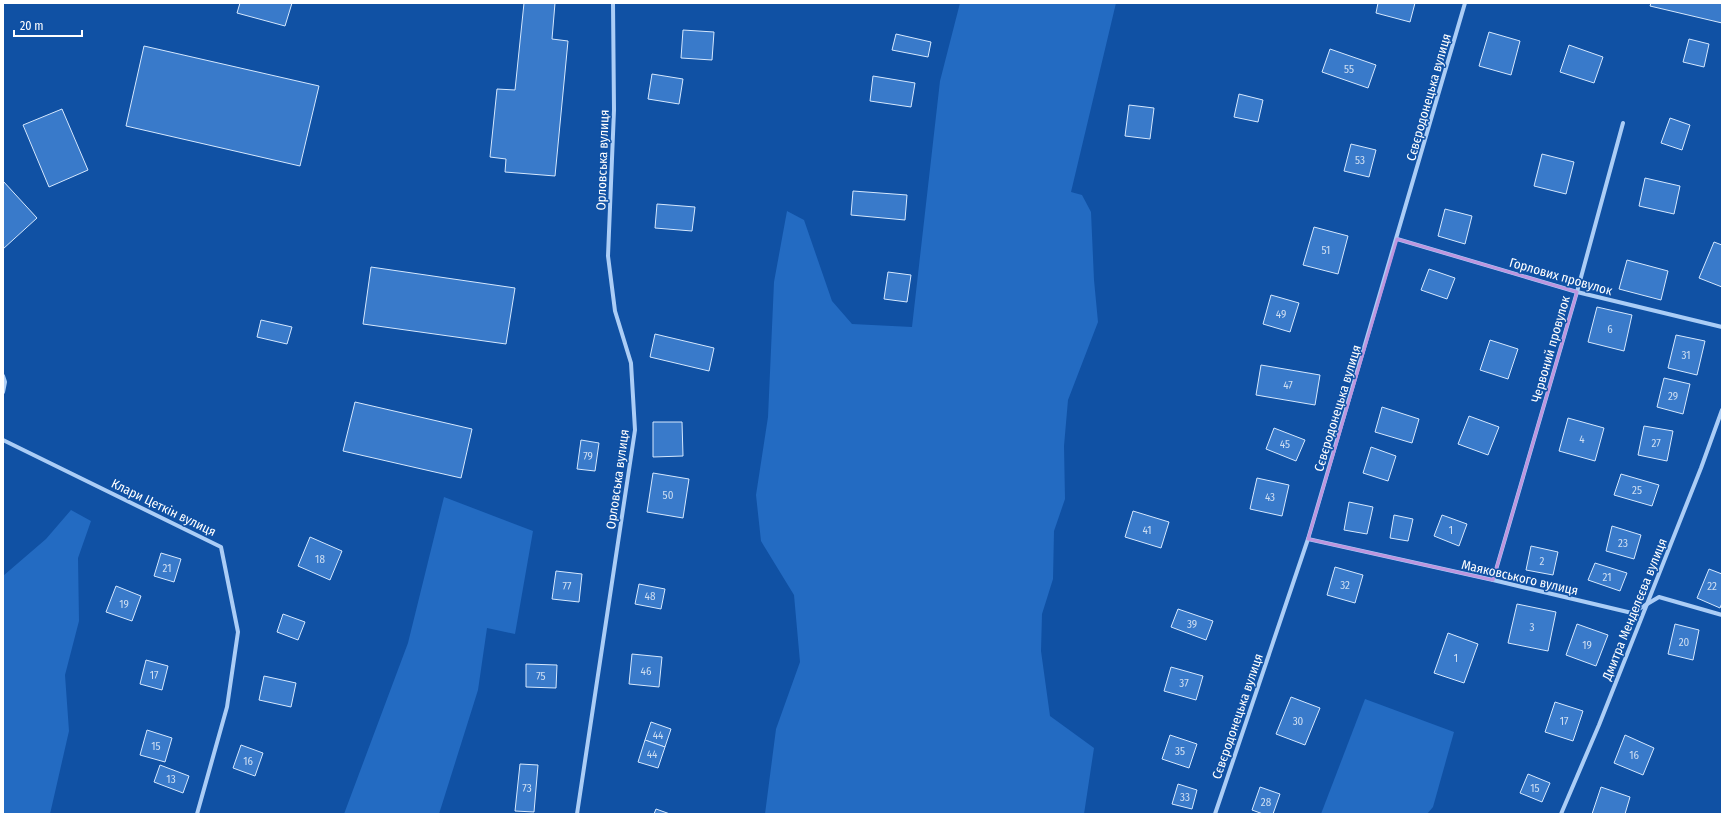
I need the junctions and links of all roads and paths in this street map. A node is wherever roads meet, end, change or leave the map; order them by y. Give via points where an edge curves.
1 (613, 3) edge
2 (1465, 3) edge
3 (1623, 123) dead end
4 (1397, 239) junction
5 (1577, 292) junction
6 (1722, 327) edge
7 (3, 376) edge
8 (3, 392) edge
9 (1722, 410) edge
10 (3, 440) edge
11 (1308, 540) junction
12 (1493, 580) junction
13 (1646, 606) junction
14 (1722, 615) edge
15 (197, 814) edge
16 (577, 814) edge
17 (1215, 814) edge
18 (1561, 814) edge

1 - 16 street, Орловська вулиця via 614,110 608,256 615,311 631,363 635,430
2 - 4 street, Сєвєродонецька вулиця
3 - 5 street, Червоний провулок
4 - 5 street, Горлових провулок
4 - 11 street, Сєвєродонецька вулиця
5 - 6 street, Горлових провулок
5 - 12 street, Червоний провулок
7 - 8 street
9 - 13 street, Дмитра Менделєєва вулиця
10 - 15 street, Клари Цеткін вулиця via 221,546 238,632 227,707
11 - 12 street, Маяковського вулиця
11 - 17 street, Сєвєродонецька вулиця
12 - 13 street, Маяковського вулиця via 1632,613
13 - 14 street, Маяковського вулиця via 1659,597
13 - 18 street, Дмитра Менделєєва вулиця

